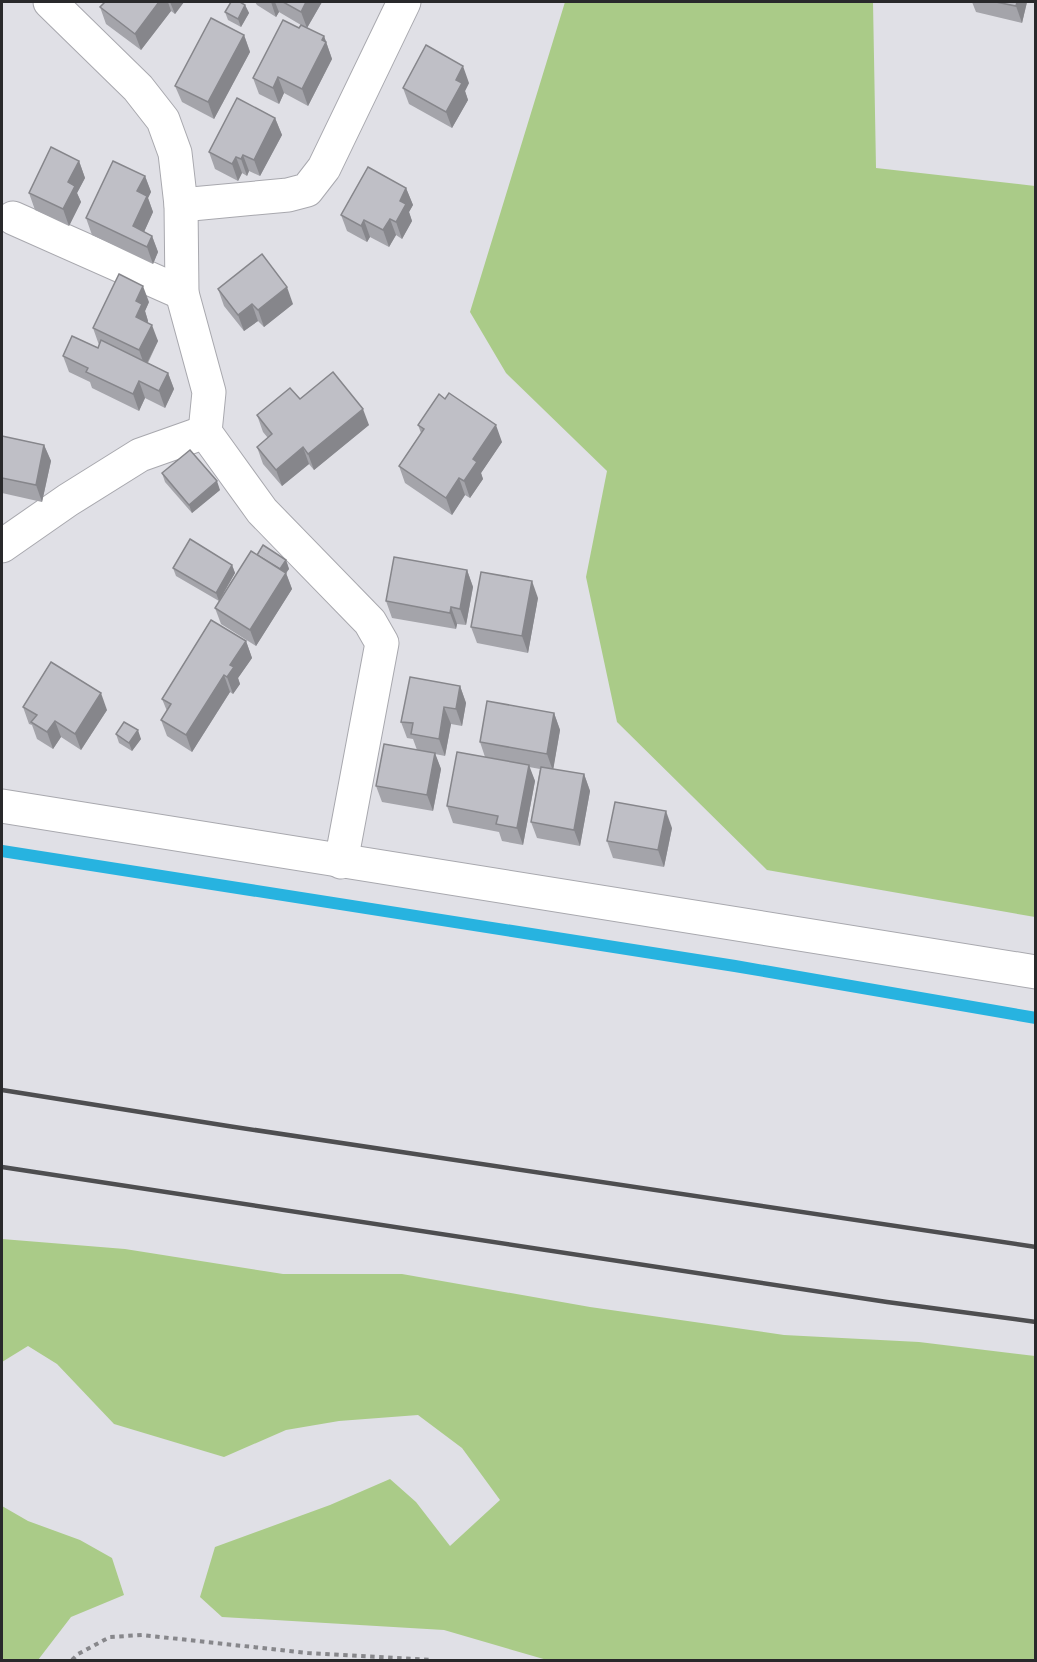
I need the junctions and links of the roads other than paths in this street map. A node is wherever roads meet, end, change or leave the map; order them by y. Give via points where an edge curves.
1 (50, 2) edge
2 (404, 2) edge
3 (181, 205) junction
4 (13, 218) dead end
5 (182, 293) junction
6 (205, 432) junction
7 (2, 546) edge
8 (2, 806) edge
9 (341, 862) junction
10 (1035, 972) edge

1 - 3 street via 138,88 163,120 175,153
2 - 3 street via 324,168 307,190
3 - 5 street
4 - 5 street
5 - 6 street via 209,392
6 - 7 street via 140,455
6 - 9 street via 262,511 370,622 382,643
8 - 9 street
9 - 10 street

